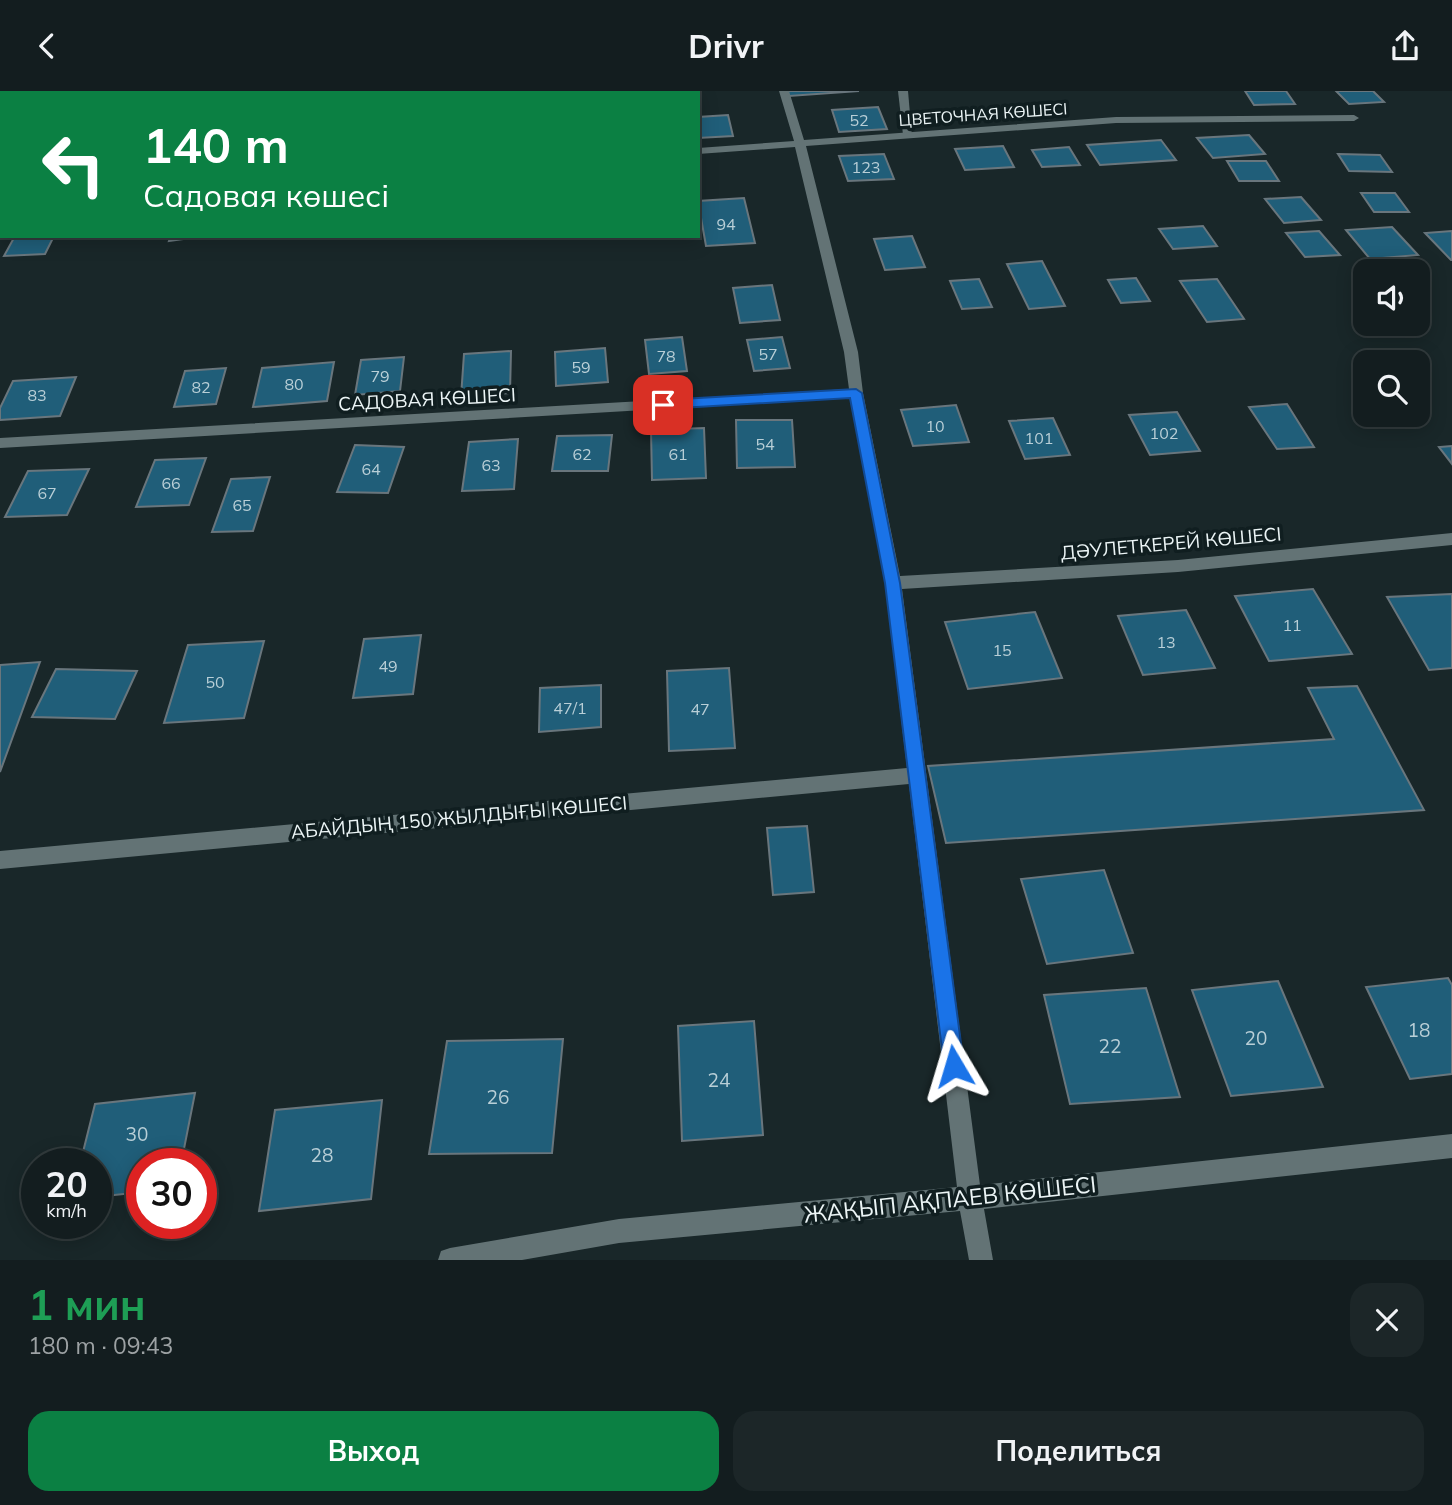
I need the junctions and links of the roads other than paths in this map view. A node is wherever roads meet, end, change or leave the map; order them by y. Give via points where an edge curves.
1 (784, 91) edge
2 (904, 91) edge
3 (1354, 117) dead end
4 (908, 135) junction
5 (799, 141) junction
6 (700, 151) edge
7 (856, 393) junction
8 (0, 443) edge
9 (1452, 539) edge
10 (893, 583) junction
11 (919, 775) junction
12 (0, 860) edge
13 (1452, 1146) edge
14 (970, 1198) junction
15 (450, 1260) edge
16 (981, 1260) edge

1 - 5 street
2 - 4 street
3 - 4 street, ЦВЕТОЧНАЯ КӨШЕСІ via 1116,120
4 - 5 street, ЦВЕТОЧНАЯ КӨШЕСІ
5 - 6 street, ЦВЕТОЧНАЯ КӨШЕСІ
5 - 7 street
7 - 8 street, САДОВАЯ КӨШЕСІ
7 - 10 street
9 - 10 street, ДӘУЛЕТКЕРЕЙ КӨШЕСІ via 1178,566
10 - 11 street
11 - 12 street, АБАЙДЫҢ 150 ЖЫЛДЫҒЫ КӨШЕСІ
11 - 14 street
13 - 14 street, ЖАҚЫП АҚПАЕВ КӨШЕСІ
14 - 15 street, ЖАҚЫП АҚПАЕВ КӨШЕСІ via 619,1231
14 - 16 street

